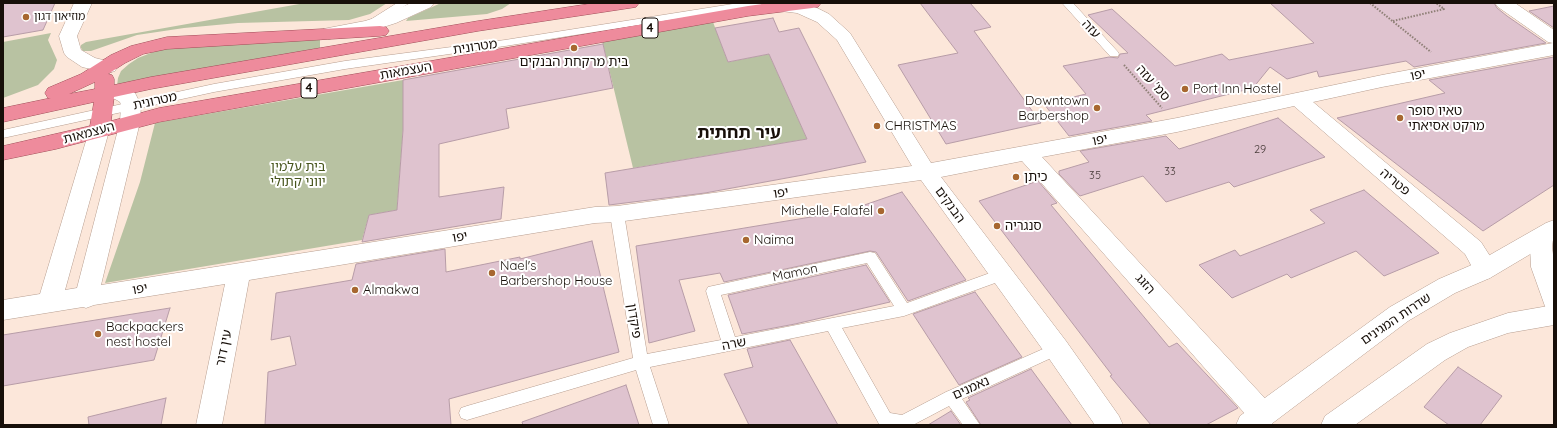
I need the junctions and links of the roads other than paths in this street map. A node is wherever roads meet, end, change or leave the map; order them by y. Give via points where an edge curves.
1 (83, 3) edge
2 (404, 3) edge
3 (425, 3) edge
4 (624, 3) edge
5 (629, 3) edge
6 (729, 3) edge
7 (759, 3) edge
8 (812, 3) edge
9 (1067, 3) edge
10 (1504, 3) edge
11 (780, 6) junction
12 (368, 26) junction
13 (478, 26) junction
14 (327, 34) junction
15 (1554, 38) edge
16 (1554, 49) edge
17 (1114, 54) road end
18 (108, 66) junction
19 (1297, 99) junction
20 (130, 108) junction
21 (103, 109) junction
22 (3, 113) edge
23 (3, 125) edge
24 (3, 134) edge
25 (3, 152) edge
26 (1026, 154) junction
27 (926, 172) junction
28 (617, 214) junction
29 (1549, 232) edge
30 (1482, 271) junction
31 (239, 272) junction
32 (1001, 275) junction
33 (86, 298) junction
34 (1554, 302) edge
35 (50, 303) junction
36 (3, 310) edge
37 (904, 310) junction
38 (1554, 315) edge
39 (832, 325) junction
40 (730, 344) junction
41 (1057, 349) junction
42 (641, 362) junction
43 (951, 397) junction
44 (467, 413) dead end
45 (1256, 420) edge
46 (884, 422) edge
47 (209, 425) edge
48 (662, 425) edge
49 (972, 425) edge
50 (1110, 425) edge
51 (1334, 425) edge

1 - 18 street via 68,36 73,53 88,64
2 - 12 lane
3 - 12 street
4 - 5 street
5 - 13 highway, העצמאות / 4
6 - 20 lane, מטרונית via 541,32 371,53 264,71
7 - 20 lane, מטרונית via 345,65
8 - 11 highway, העצמאות / 4
9 - 17 lane, עזה
10 - 15 street
11 - 20 highway, העצמאות / 4 via 167,113
11 - 27 street, הבנקים via 811,12 844,37
12 - 14 street
13 - 14 highway via 429,25
13 - 21 highway, העצמאות / 4
14 - 18 highway via 167,43 137,50
16 - 19 street, יפו
18 - 21 highway via 104,81
18 - 22 highway via 59,91
19 - 26 street, יפו
19 - 30 street, פטריה via 1472,248 1482,264
20 - 21 highway, העצמאות / 4
20 - 21 street via 119,93
20 - 33 street
21 - 22 highway, העצמאות / 4
21 - 23 lane
21 - 24 lane
21 - 25 highway, העצמאות / 4 via 56,142
21 - 35 street
26 - 27 street, יפו
26 - 45 street, הזגג
27 - 28 street, יפו
27 - 32 street, הבנקים
28 - 31 street, יפו via 595,215
28 - 42 lane, פיקדון
29 - 30 street, שדרות המגינים
29 - 34 street via 1541,247 1543,267
30 - 45 street, שדרות המגינים via 1431,294 1399,314
31 - 33 street, יפו
31 - 47 street, עין דור
32 - 37 lane, שרה
32 - 41 street, הבנקים
33 - 35 street, יפו
35 - 36 street, יפו
37 - 39 lane, שרה
37 - 40 lane, Mamon via 870,257 713,290
38 - 51 street via 1508,323 1459,340 1436,352
39 - 40 lane, שרה
39 - 46 lane
40 - 42 lane, שרה
41 - 43 lane, נאמנים
41 - 50 street, הבנקים
42 - 44 lane, שרה
42 - 48 lane, פיקדון
43 - 46 lane, נאמנים via 903,422
43 - 49 lane

